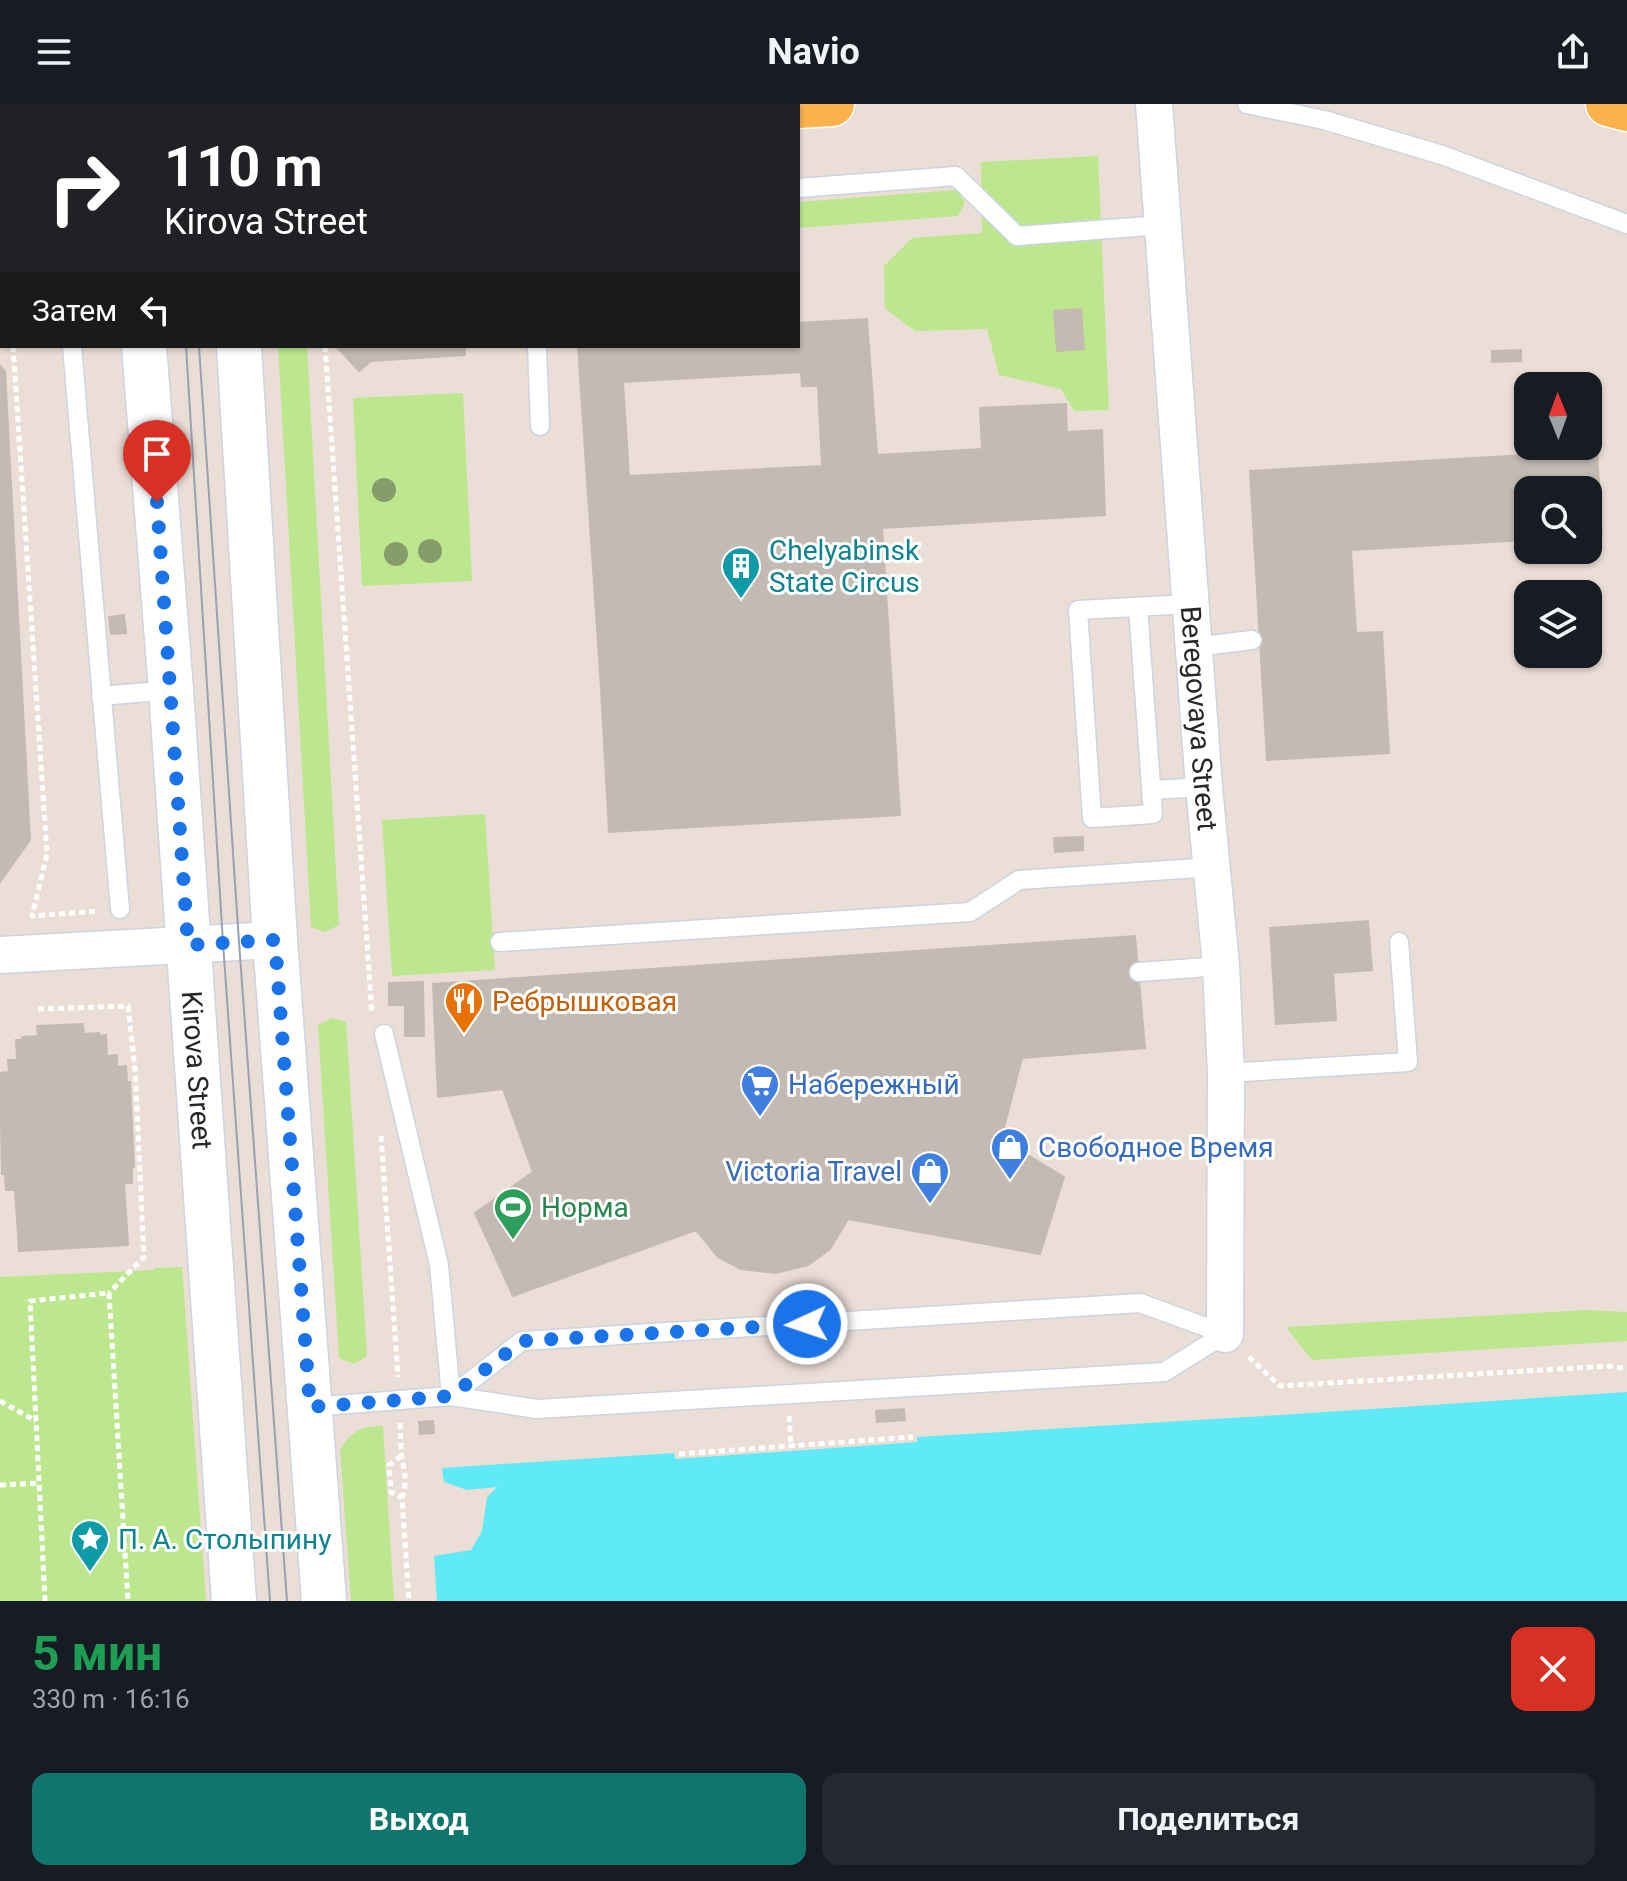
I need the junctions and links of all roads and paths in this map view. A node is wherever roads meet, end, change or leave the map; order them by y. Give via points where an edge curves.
1 (832, 104) edge
2 (1154, 104) edge
3 (1247, 104) edge
4 (1608, 104) edge
5 (800, 106) edge
6 (1627, 109) edge
7 (800, 188) edge
8 (1627, 224) edge
9 (1162, 225) junction
10 (13, 348) edge
11 (72, 348) edge
12 (144, 348) edge
13 (239, 348) edge
14 (325, 348) edge
15 (537, 348) edge
16 (540, 426) dead end
17 (1190, 604) junction
18 (1138, 607) junction
19 (1252, 640) dead end
20 (1194, 647) junction
21 (171, 690) junction
22 (101, 696) junction
23 (1204, 787) junction
24 (1152, 790) junction
25 (1213, 867) junction
26 (120, 909) joint
27 (275, 940) junction
28 (500, 942) dead end
29 (1399, 942) dead end
30 (188, 945) junction
31 (0, 955) edge
32 (1221, 966) junction
33 (1139, 972) dead end
34 (38, 1009) dead end
35 (372, 1016) dead end
36 (384, 1034) dead end
37 (1226, 1073) junction
38 (380, 1128) dead end
39 (109, 1293) junction
40 (1225, 1334) junction
41 (1627, 1369) edge
42 (451, 1396) junction
43 (399, 1399) junction
44 (0, 1401) edge
45 (310, 1407) junction
46 (36, 1421) junction
47 (790, 1430) dead end
48 (913, 1437) dead end
49 (791, 1446) junction
50 (679, 1454) dead end
51 (401, 1456) junction
52 (39, 1483) junction
53 (0, 1485) edge
54 (402, 1498) junction
55 (45, 1601) edge
56 (128, 1601) edge
57 (234, 1601) edge
58 (324, 1601) edge
59 (409, 1601) edge

1 - 5 main road
2 - 9 street, Beregovaya Street
3 - 8 lane via 1324,120 1442,155
4 - 6 main road
7 - 9 lane via 956,176 1017,236
9 - 17 street, Beregovaya Street
10 - 26 path via 47,854 32,916
11 - 22 lane
12 - 21 main road, Kirova Street
13 - 27 main road
14 - 35 path
15 - 16 lane
17 - 18 lane
17 - 20 street, Beregovaya Street
18 - 24 lane
18 - 24 lane via 1078,610 1092,818 1153,814
19 - 20 lane
20 - 23 street, Beregovaya Street
21 - 22 lane
21 - 30 main road, Kirova Street
22 - 26 lane
23 - 24 lane
23 - 25 street, Beregovaya Street
25 - 28 lane via 1019,880 970,912
25 - 32 street, Beregovaya Street
27 - 30 street
27 - 45 main road
29 - 37 lane via 1408,1062
30 - 31 street
30 - 57 main road, Kirova Street
32 - 33 lane
32 - 37 street, Beregovaya Street
34 - 39 path via 128,1006 144,1257
36 - 42 lane via 439,1265
37 - 40 street, Beregovaya Street
38 - 43 path
39 - 46 path via 30,1301
39 - 56 path
40 - 41 path via 1280,1386
40 - 42 lane via 1164,1372 537,1409
40 - 42 lane via 1140,1303 522,1341
42 - 43 lane
43 - 45 lane
43 - 51 path
44 - 46 path
45 - 58 main road
46 - 52 path
47 - 49 path
48 - 49 path
49 - 50 path
51 - 54 path via 406,1471
51 - 54 path via 389,1465 391,1492
52 - 53 path
52 - 55 path
54 - 59 path

